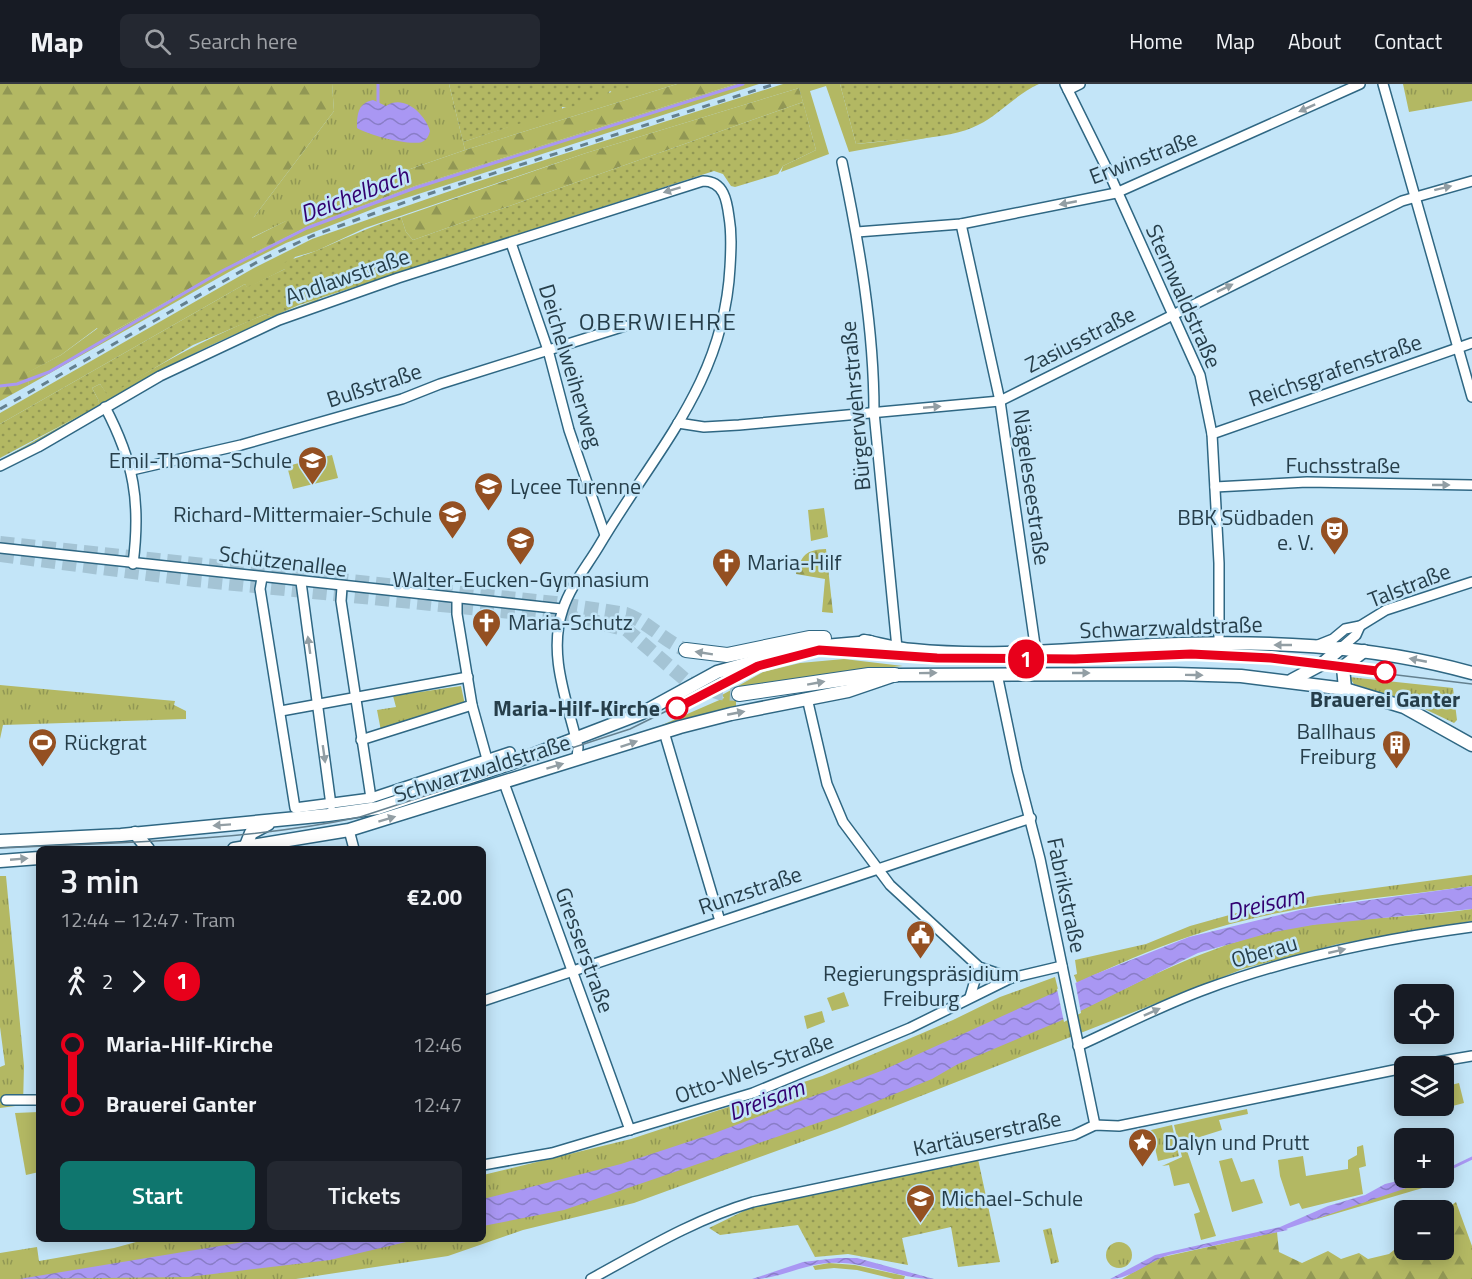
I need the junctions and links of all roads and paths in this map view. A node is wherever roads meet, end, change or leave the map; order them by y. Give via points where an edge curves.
1 (1080, 84) edge
2 (1360, 84) edge
3 (1383, 84) edge
4 (1066, 87) edge
5 (842, 162) dead end
6 (1472, 181) edge
7 (1116, 193) junction
8 (1414, 196) junction
9 (961, 224) junction
10 (857, 232) junction
11 (511, 243) junction
12 (1173, 314) junction
13 (625, 326) dead end
14 (1472, 343) edge
15 (1458, 347) junction
16 (548, 350) junction
17 (1472, 397) edge
18 (1000, 401) junction
19 (105, 407) junction
20 (874, 412) junction
21 (678, 423) junction
22 (1212, 434) junction
23 (0, 465) edge
24 (132, 470) junction
25 (1472, 485) edge
26 (1215, 487) junction
27 (605, 535) junction
28 (0, 548) edge
29 (133, 564) junction
30 (262, 578) junction
31 (301, 582) junction
32 (1472, 582) edge
33 (342, 588) junction
34 (457, 600) junction
35 (562, 609) junction
36 (1360, 626) junction
37 (824, 638) joint
38 (870, 642) junction
39 (1219, 645) junction
40 (1318, 645) junction
41 (897, 648) junction
42 (1341, 648) junction
43 (686, 650) tunnel mouth
44 (1364, 651) junction
45 (1036, 652) junction
46 (1322, 664) junction
47 (997, 674) junction
48 (1472, 674) edge
49 (895, 675) junction
50 (468, 677) junction
51 (1291, 680) junction
52 (1345, 688) junction
53 (739, 694) tunnel mouth
54 (355, 696) junction
55 (807, 698) junction
56 (317, 703) junction
57 (472, 705) junction
58 (281, 711) junction
59 (664, 732) junction
60 (576, 738) junction
61 (362, 740) junction
62 (1472, 745) edge
63 (510, 752) dead end
64 (487, 759) junction
65 (578, 759) junction
66 (504, 783) junction
67 (371, 798) junction
68 (331, 805) junction
69 (1031, 818) junction
70 (280, 819) junction
71 (349, 830) junction
72 (135, 833) junction
73 (0, 841) edge
74 (146, 846) edge
75 (243, 846) edge
76 (258, 846) edge
77 (353, 846) edge
78 (36, 858) edge
79 (0, 861) edge
80 (878, 868) junction
81 (720, 921) junction
82 (1472, 927) edge
83 (1062, 966) junction
84 (979, 967) junction
85 (573, 970) junction
86 (1011, 978) junction
87 (970, 997) junction
88 (486, 1000) edge
89 (1077, 1041) junction
90 (1472, 1056) edge
91 (1454, 1059) edge
92 (1394, 1070) edge
93 (6, 1100) dead end
94 (36, 1100) edge
95 (1095, 1125) junction
96 (630, 1130) junction
97 (486, 1164) edge
98 (591, 1279) edge

1 - 4 street
2 -> 7 street, Erwinstraße
3 - 8 street
4 - 7 street, Sternwaldstraße
5 - 10 street, Bürgerwehrstraße
8 -> 6 street, Zasiusstraße
7 -> 9 street, Erwinstraße
7 - 12 street, Sternwaldstraße
12 -> 8 street, Zasiusstraße
8 - 15 street
9 - 10 street, Erwinstraße
9 - 18 street, Nägeleseestraße
10 - 20 street, Bürgerwehrstraße
11 - 16 street, Deichelweiherweg
11 - 19 street, Andlawstraße via 279,320 200,356
21 -> 11 street, Andlawstraße via 712,360 729,287 732,232 724,194 715,183 703,181
12 - 18 street, Zasiusstraße
12 - 22 street, Sternwaldstraße via 1200,375
13 - 16 street, Bußstraße
14 - 15 street, Reichsgrafenstraße
15 - 17 street
15 - 22 street, Reichsgrafenstraße
16 - 24 street, Bußstraße via 402,399 241,445
16 - 27 street, Deichelweiherweg via 569,430
20 -> 18 street, Zasiusstraße
18 - 45 street, Nägeleseestraße
19 - 23 street, Andlawstraße
19 - 24 street via 122,439
20 - 21 street, Zasiusstraße via 740,425 704,427
20 - 41 street, Bürgerwehrstraße
21 - 27 street
22 - 26 street, Sternwaldstraße
24 - 29 street via 137,519
26 -> 25 street, Fuchsstraße via 1306,482
26 - 39 street, Sternwaldstraße
27 - 35 street
28 - 29 street, Schützenallee
29 - 30 street, Schützenallee
30 - 31 street, Schützenallee
30 - 58 street, Schwarzwaldstraße via 260,589
31 - 33 street, Schützenallee
56 -> 31 street
32 - 36 street, Talstraße via 1386,610
33 - 34 street, Schützenallee
33 - 54 street, Schwarzwaldstraße
34 - 35 street, Schützenallee
34 - 50 street, Schwarzwaldstraße
35 - 60 street via 557,642 559,671
36 - 40 street, Talstraße via 1345,629
36 - 42 street, Talstraße
37 - 38 main road, Schwarzwaldstraße
37 -> 43 highway via 728,655
38 - 41 main road, Schwarzwaldstraße
38 - 60 main road, Schwarzwaldstraße via 802,648 717,672 642,713
40 -> 39 main road, Schwarzwaldstraße
39 - 45 main road, Schwarzwaldstraße
40 - 42 main road, Schwarzwaldstraße
40 - 46 main road via 1324,656
41 - 45 main road, Schwarzwaldstraße
42 - 44 main road, Schwarzwaldstraße
42 - 46 main road
48 -> 44 main road, Schwarzwaldstraße
44 - 52 main road via 1343,667
46 - 51 main road
49 -> 47 main road, Schwarzwaldstraße
47 -> 51 main road, Schwarzwaldstraße via 1186,674
47 - 69 street, Fabrikstraße
53 -> 49 highway via 869,675
49 - 55 main road, Schwarzwaldstraße via 848,691
50 - 54 street
50 - 57 street, Schwarzwaldstraße
51 - 52 main road, Schwarzwaldstraße
52 - 62 main road, Schwarzwaldstraße via 1404,708
54 - 56 street
54 - 61 street, Schwarzwaldstraße
59 -> 55 main road, Schwarzwaldstraße
55 - 80 street via 831,798 843,822
56 - 58 street
56 -> 68 street
57 - 61 street
57 - 64 street, Schwarzwaldstraße
58 - 68 street, Schwarzwaldstraße via 295,808
65 -> 59 main road, Schwarzwaldstraße
59 - 81 street
60 - 65 street
60 - 70 main road, Schwarzwaldstraße via 378,807
61 - 67 street, Schwarzwaldstraße
63 - 64 street, Schwarzwaldstraße
64 - 67 street, Schwarzwaldstraße
66 -> 65 main road, Schwarzwaldstraße
71 -> 66 main road, Schwarzwaldstraße
66 - 85 street, Gresserstraße
67 - 68 street, Schwarzwaldstraße
69 - 80 street, Runzstraße
69 - 83 street, Fabrikstraße
70 -> 72 main road, Schwarzwaldstraße
70 - 75 main road via 251,833
71 - 76 main road, Schwarzwaldstraße
71 - 77 street
72 - 73 main road, Schwarzwaldstraße
72 - 74 main road
79 -> 78 main road
80 - 81 street, Runzstraße
80 - 84 street via 890,885
81 - 85 street, Runzstraße
89 -> 82 street, Oberau via 1261,971 1378,941
83 - 86 street, Otto-Wels-Straße
83 - 89 street, Fabrikstraße
84 - 86 street
84 - 87 street
85 - 88 street, Runzstraße
85 - 96 street, Gresserstraße
86 - 87 street, Otto-Wels-Straße
87 - 96 street, Otto-Wels-Straße via 910,1028 781,1084
89 - 95 street, Fabrikstraße
90 - 91 street
92 - 95 street, Kartäuserstraße via 1119,1126
93 - 94 street
95 - 98 street, Kartäuserstraße via 1074,1135 838,1183 720,1212
96 - 97 street, Otto-Wels-Straße via 552,1153

